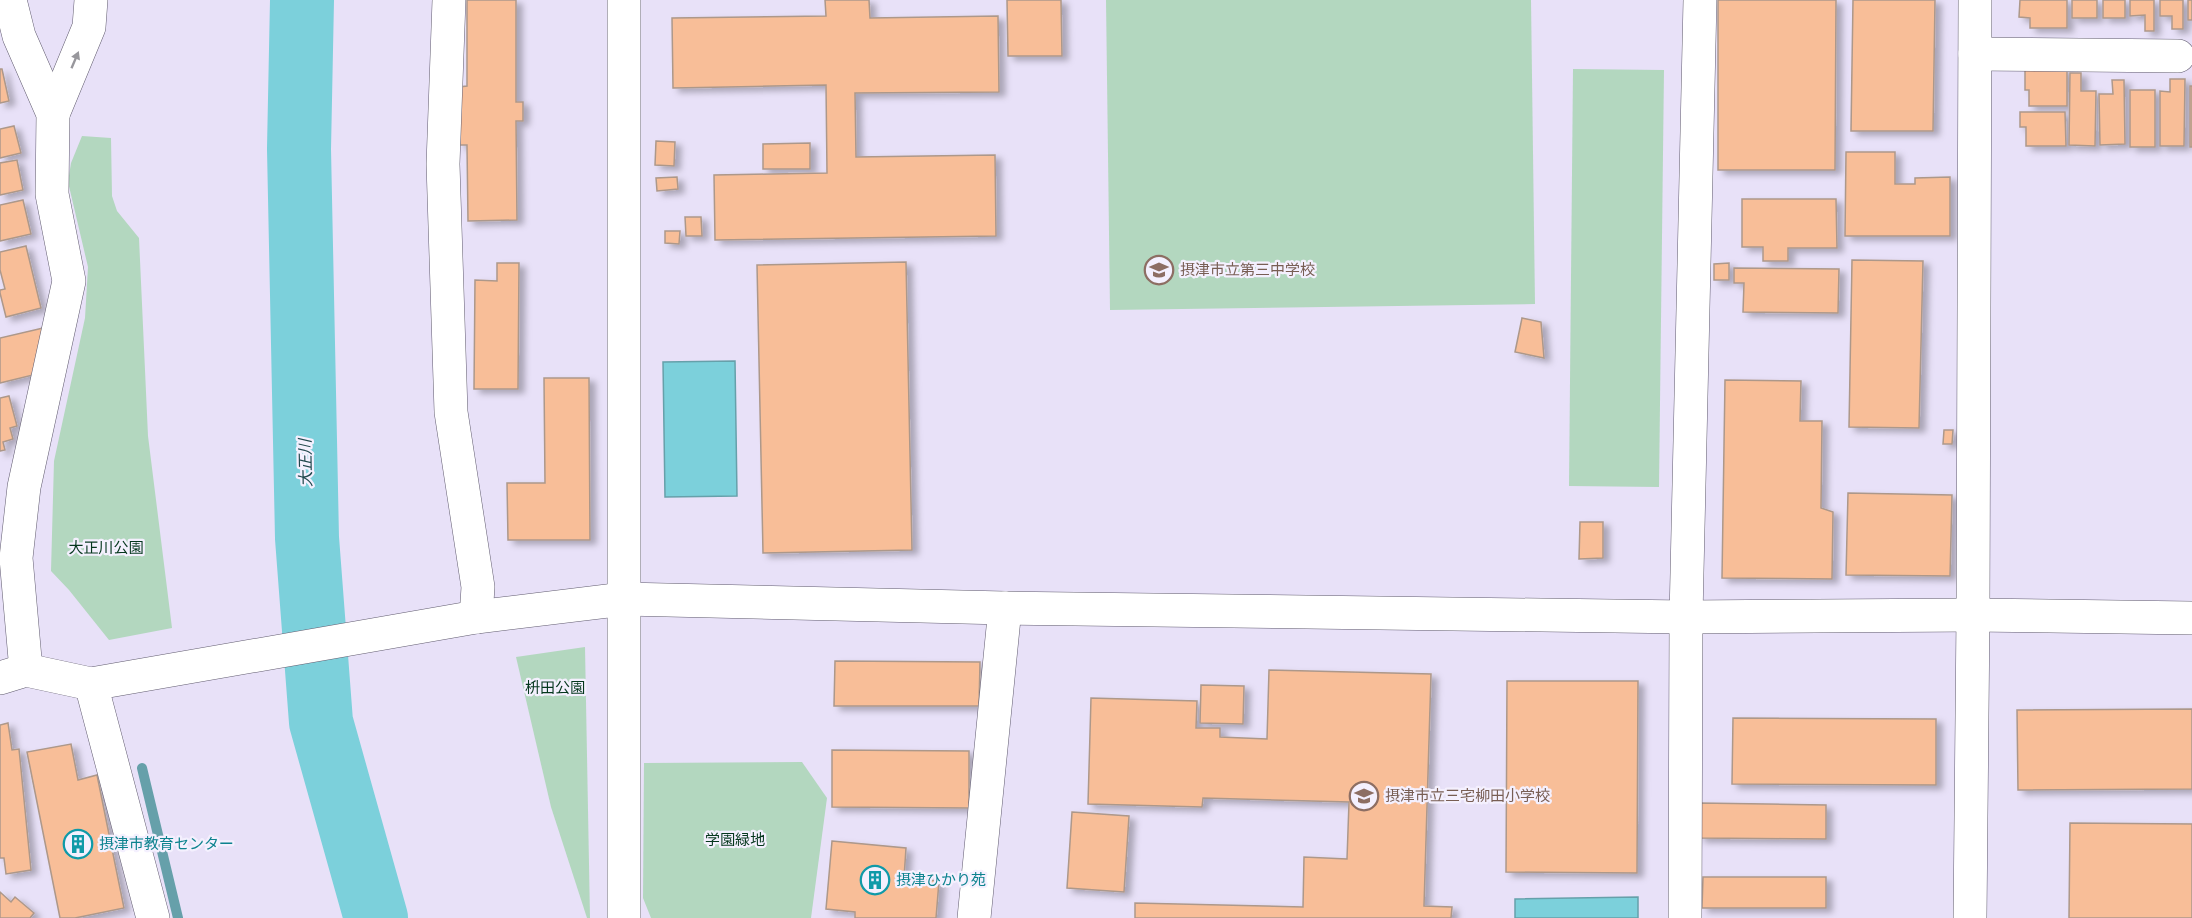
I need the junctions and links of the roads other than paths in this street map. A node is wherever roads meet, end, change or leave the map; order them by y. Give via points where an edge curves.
1 (10, 0) edge
2 (90, 0) edge
3 (449, 0) edge
4 (624, 0) edge
5 (1700, 0) edge
6 (1975, 0) edge
7 (1975, 54) junction
8 (2178, 56) dead end
9 (53, 114) junction
10 (15, 489) edge
11 (624, 599) junction
12 (1005, 608) junction
13 (1973, 615) junction
14 (476, 617) junction
15 (1686, 617) junction
16 (2192, 618) edge
17 (13, 674) edge
18 (100, 682) junction
19 (153, 918) edge
20 (624, 918) edge
21 (974, 918) edge
22 (1685, 918) edge
23 (1970, 918) edge

1 - 9 street via 19,36
9 -> 2 street via 89,27
3 - 14 street via 443,164 451,412 478,587
4 - 11 street
5 - 15 street
6 - 7 street
7 - 8 street
7 - 13 street
9 - 10 street via 52,194 69,281
10 - 17 street
11 - 12 street
11 - 14 street
11 - 20 street
12 - 15 street
12 - 21 street
13 - 15 street
13 - 16 street
13 - 23 street
14 - 18 street
15 - 22 street
17 - 18 street
18 - 19 street

